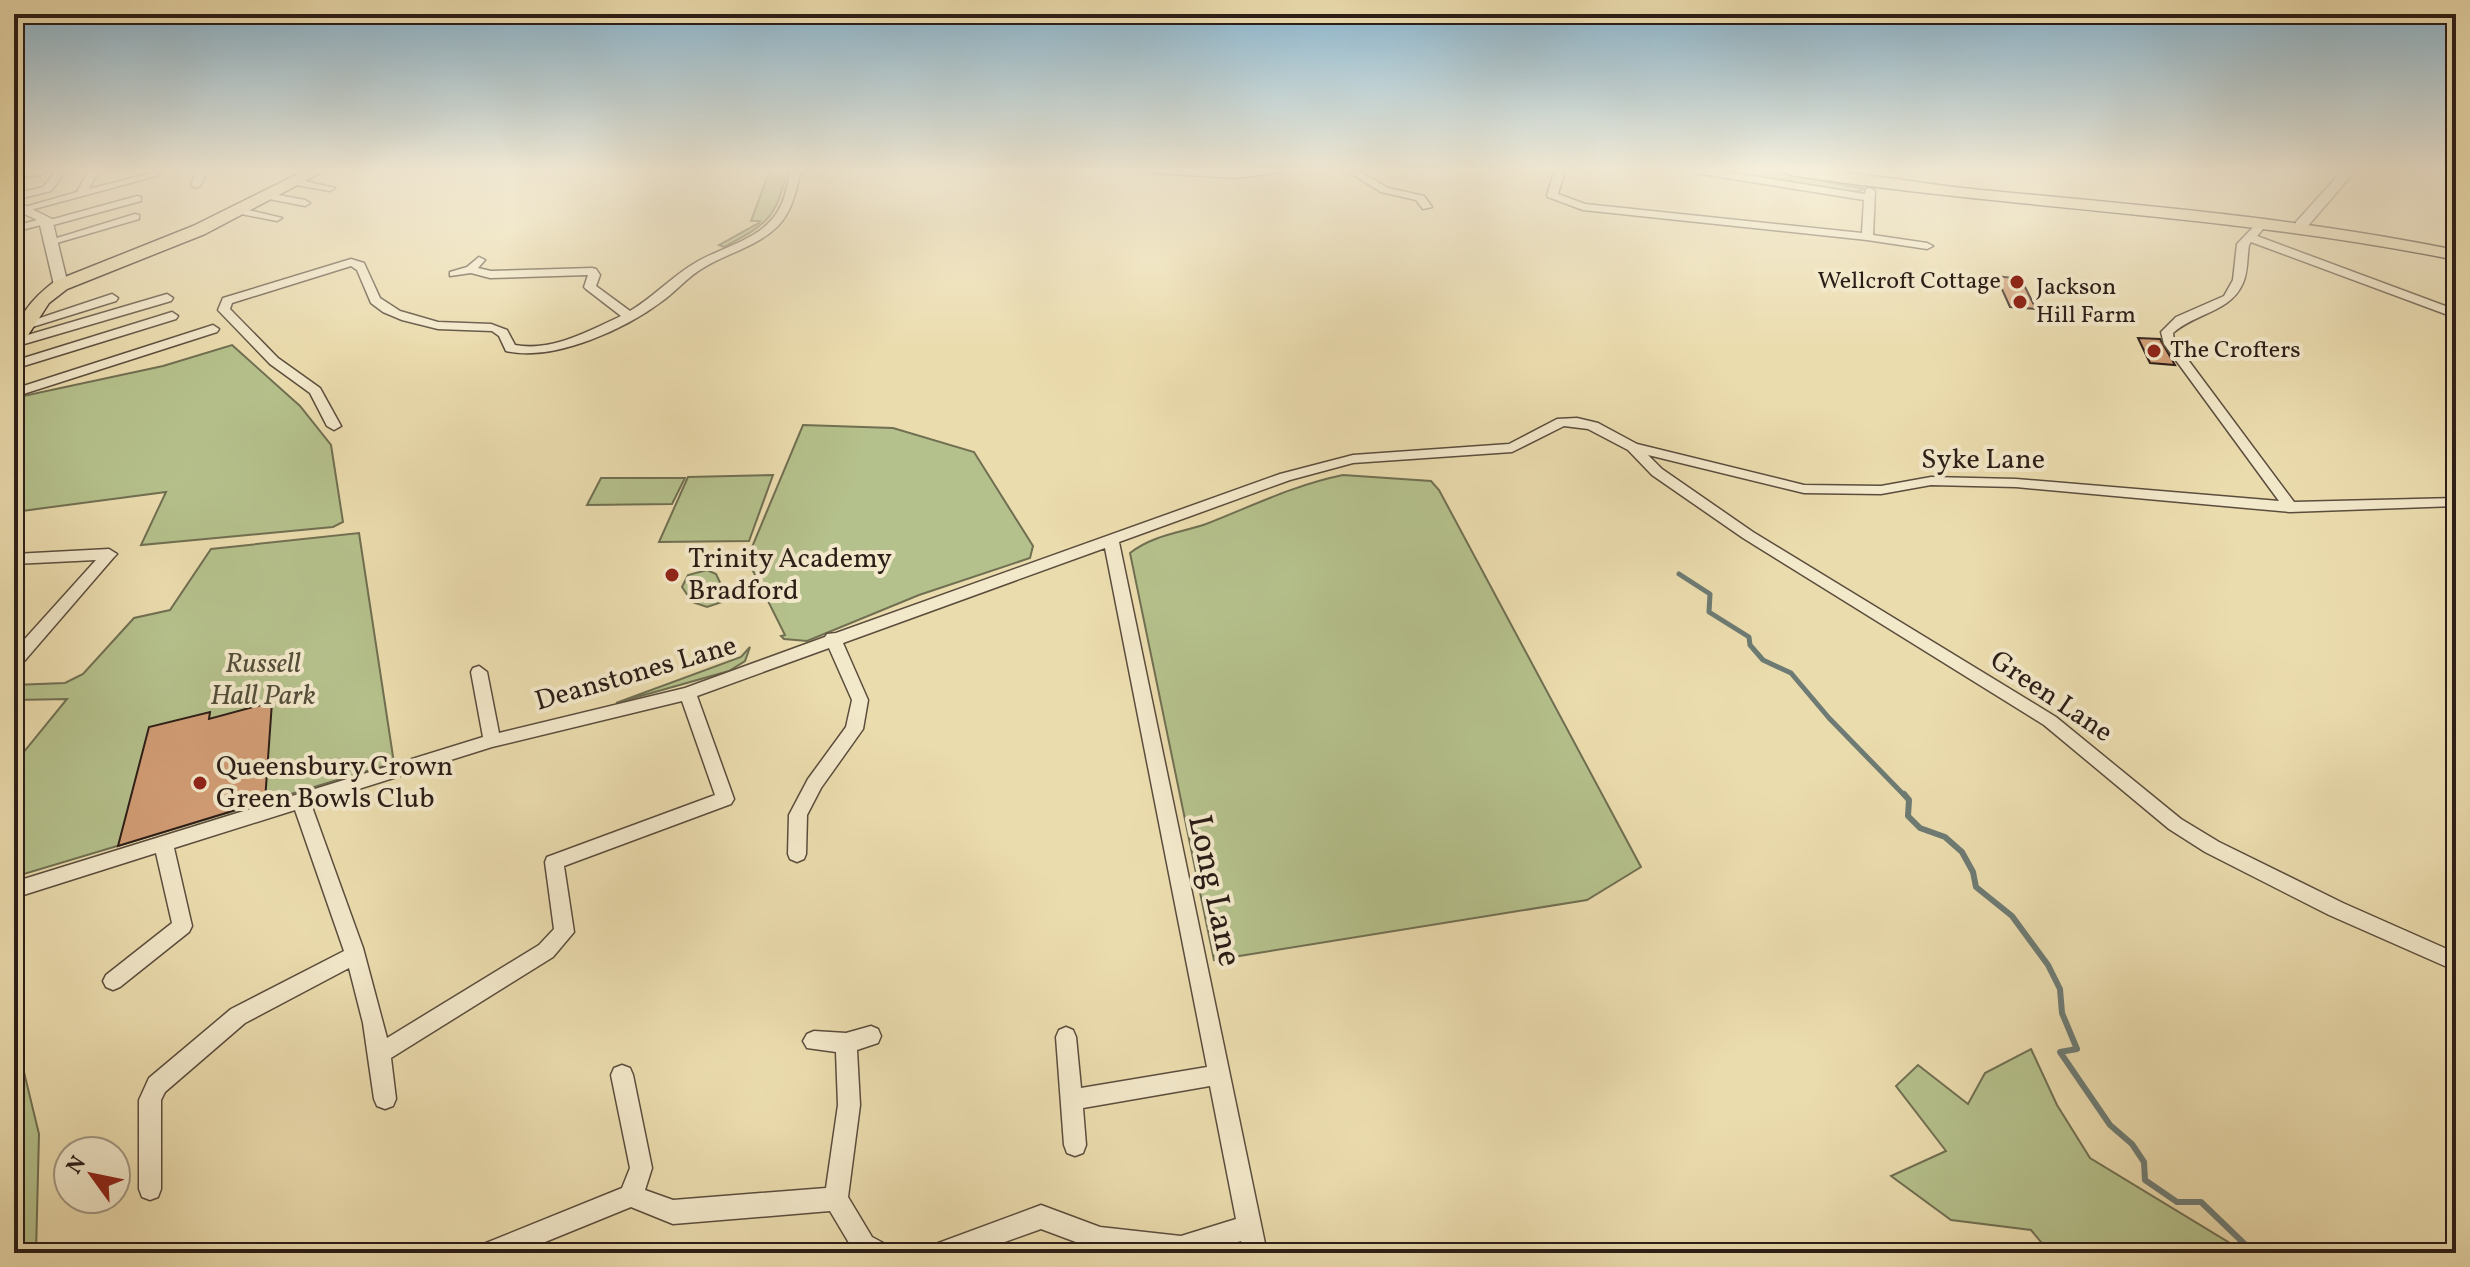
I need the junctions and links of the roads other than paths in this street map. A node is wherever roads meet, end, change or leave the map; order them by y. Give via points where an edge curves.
1 (47, 229) edge
2 (94, 229) edge
3 (196, 229) edge
4 (764, 229) edge
5 (1792, 229) edge
6 (1868, 229) edge
7 (2257, 229) edge
8 (2328, 229) edge
9 (1867, 237) junction
10 (2249, 237) junction
11 (50, 242) junction
12 (1927, 246) dead end
13 (2456, 255) edge
14 (454, 274) dead end
15 (61, 285) junction
16 (112, 298) dead end
17 (167, 298) dead end
18 (2456, 314) edge
19 (172, 316) dead end
20 (629, 316) junction
21 (213, 329) dead end
22 (17, 337) edge
23 (14, 365) edge
24 (14, 393) edge
25 (334, 426) dead end
26 (1632, 447) junction
27 (2456, 502) edge
28 (2290, 507) junction
29 (1111, 541) junction
30 (14, 559) edge
31 (833, 638) junction
32 (14, 662) edge
33 (479, 672) dead end
34 (688, 693) junction
35 (492, 741) junction
36 (301, 801) junction
37 (164, 846) junction
38 (797, 854) dead end
39 (14, 890) edge
40 (354, 956) junction
41 (2456, 962) edge
42 (113, 981) dead end
43 (871, 1036) dead end
44 (1066, 1037) dead end
45 (814, 1041) dead end
46 (846, 1043) junction
47 (382, 1052) junction
48 (622, 1075) dead end
49 (1218, 1075) junction
50 (385, 1099) dead end
51 (1071, 1100) junction
52 (1075, 1145) dead end
53 (150, 1189) dead end
54 (631, 1196) junction
55 (836, 1199) junction
56 (1250, 1226) junction
57 (489, 1253) edge
58 (879, 1253) edge
59 (941, 1253) edge
60 (1255, 1253) edge

1 - 11 street
2 - 11 street
3 - 15 main road
4 - 20 street via 700,265
5 - 9 street
6 - 9 street
7 - 10 street
8 - 13 main road
9 - 12 street
10 - 18 street
10 - 28 street via 2229,298 2171,326 2168,341
11 - 15 street
14 - 20 street via 475,265 490,275 592,271 590,287
15 - 22 main road via 43,299
16 - 22 street
17 - 22 street
19 - 23 street
20 - 25 street via 556,346 518,351 498,329 455,328 378,303 360,265 351,262 227,301 224,310 274,361 315,391
21 - 24 street
26 - 28 street, Syke Lane via 1804,489 1881,490 1931,481 2016,483
26 - 29 street, Deanstones Lane via 1593,426 1562,422 1512,448 1353,459 1285,477
26 - 41 street, Green Lane via 1657,472 1748,535 2050,721 2175,824 2336,909
27 - 28 street, Syke Lane
29 - 31 street, Deanstones Lane
29 - 49 street, Long Lane
30 - 32 street via 109,554
31 - 34 street, Deanstones Lane
31 - 38 street via 860,700 854,729 798,815
33 - 35 street
34 - 35 street, Deanstones Lane
34 - 47 street via 725,799 554,862 564,932 546,951
35 - 36 street, Deanstones Lane
36 - 37 street, Deanstones Lane
36 - 40 street
37 - 39 street, Deanstones Lane
37 - 42 street via 182,926
40 - 47 street
40 - 53 street via 238,1016 157,1085 150,1100
43 - 46 street
44 - 51 street
45 - 46 street
46 - 55 street via 849,1105
47 - 50 street
48 - 54 street via 641,1168
49 - 51 street
49 - 56 street, Long Lane
51 - 52 street
54 - 55 street via 673,1212
54 - 57 street
55 - 58 street via 864,1245
56 - 59 street via 1181,1248 1100,1239 1041,1217
56 - 60 street, Long Lane

